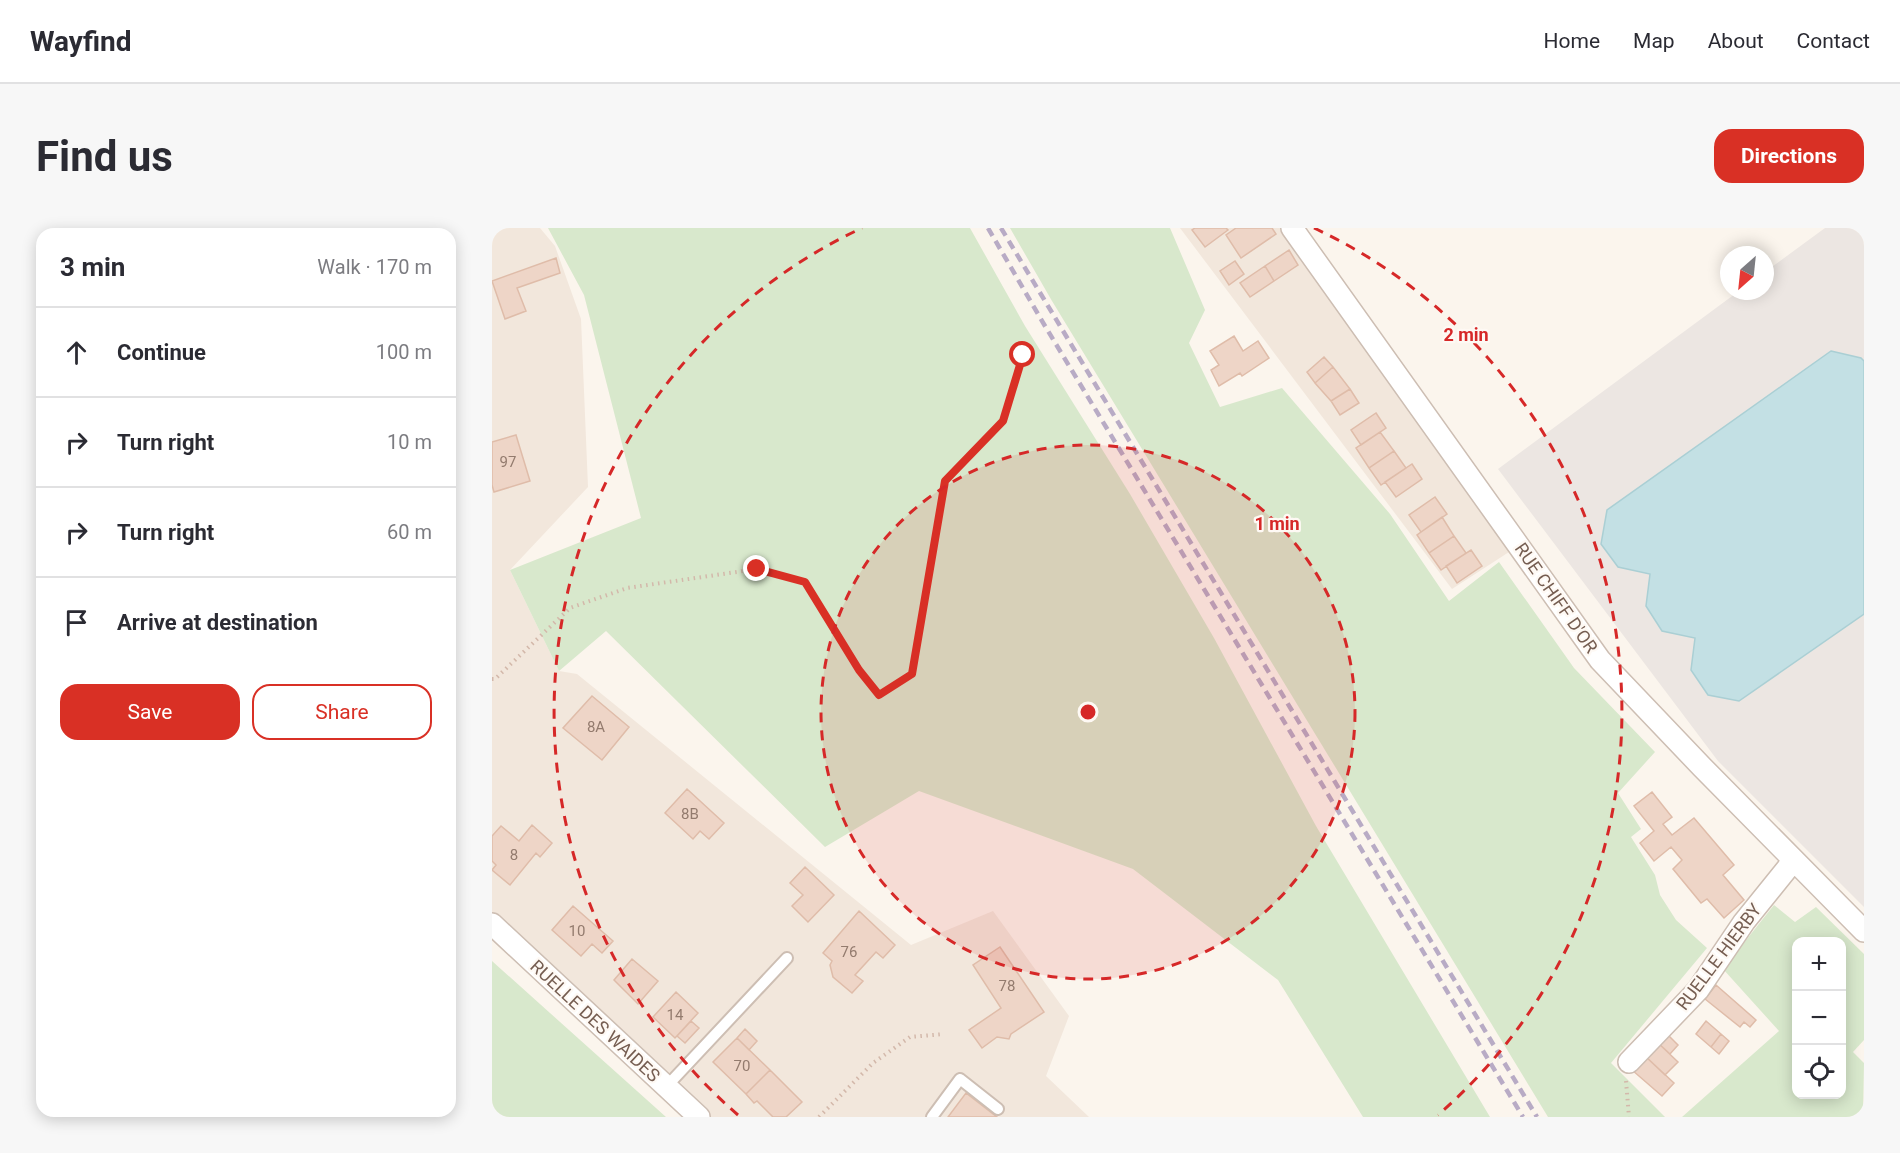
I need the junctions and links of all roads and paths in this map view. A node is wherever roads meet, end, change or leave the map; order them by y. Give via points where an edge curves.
1 (1292, 228) edge
2 (1023, 355) dead end
3 (492, 679) edge
4 (1794, 860) junction
5 (492, 924) edge
6 (1864, 931) edge
7 (787, 958) dead end
8 (944, 1034) dead end
9 (1629, 1062) joint
10 (666, 1087) junction
11 (998, 1109) dead end
12 (699, 1117) edge
13 (819, 1117) edge
14 (932, 1117) edge
15 (1629, 1117) edge

1 - 4 street, RUE CHIFF D'OR via 1600,660
2 - 3 path via 1003,421 945,481 912,674 879,695 859,670 805,582 757,569 627,588 570,608
4 - 6 street, RUE CHIFF D'OR
4 - 9 street, RUELLE HIERBY via 1744,922 1698,990
5 - 10 street, RUELLE DES WAIDES
7 - 10 lane
8 - 13 path via 910,1036 873,1063
9 - 15 path
10 - 12 street, RUELLE DES WAIDES
11 - 14 lane via 960,1079

